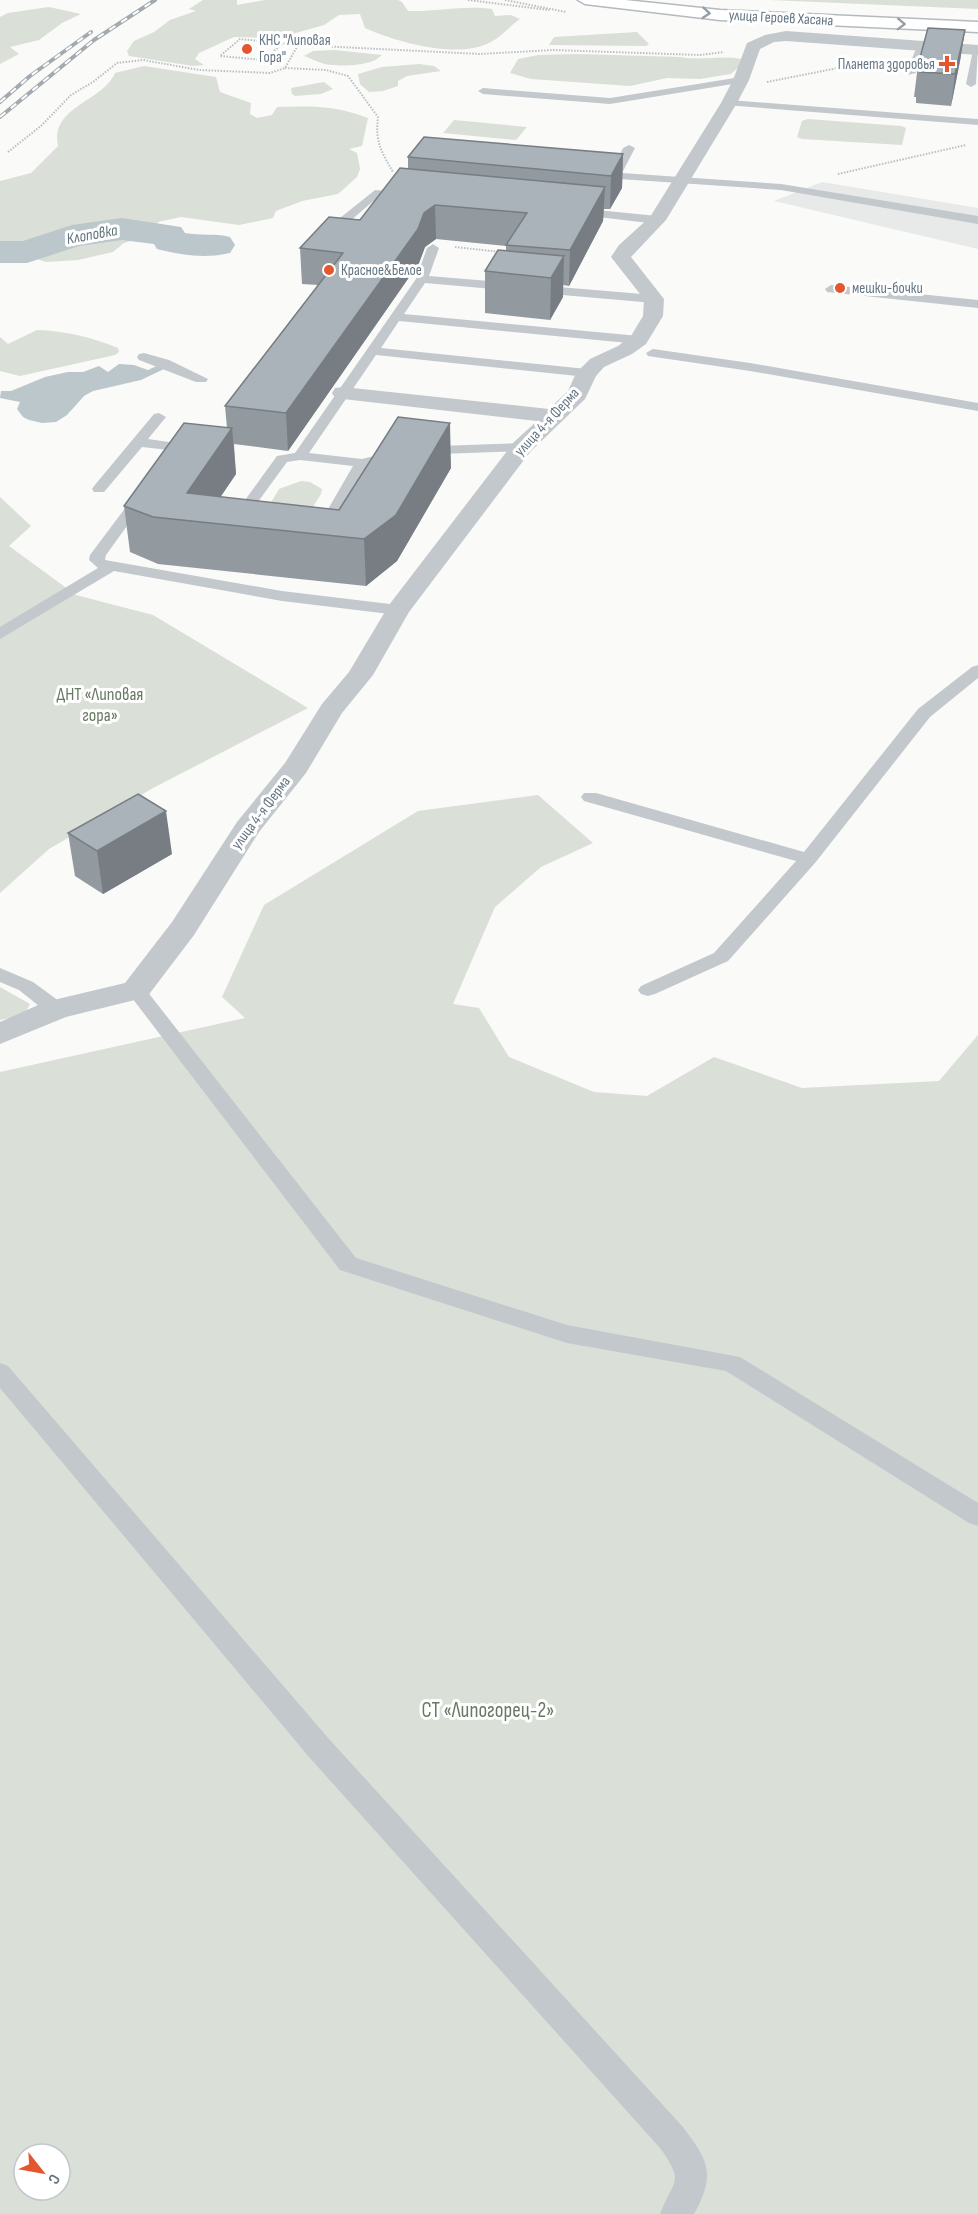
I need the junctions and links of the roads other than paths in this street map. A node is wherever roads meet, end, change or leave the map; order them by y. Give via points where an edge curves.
1 (585, 0) edge
2 (710, 0) edge
3 (978, 13) edge
4 (978, 27) edge
5 (922, 46) junction
6 (978, 50) edge
7 (911, 73) dead end
8 (971, 84) dead end
9 (483, 91) dead end
10 (736, 91) junction
11 (978, 122) edge
12 (629, 148) dead end
13 (582, 174) edge
14 (615, 177) junction
15 (679, 181) junction
16 (422, 198) edge
17 (563, 211) edge
18 (657, 220) junction
19 (978, 220) edge
20 (324, 237) edge
21 (439, 247) road end
22 (422, 279) junction
23 (831, 289) dead end
24 (654, 299) junction
25 (978, 304) edge
26 (396, 316) junction
27 (646, 346) junction
28 (372, 351) junction
29 (144, 357) dead end
30 (587, 373) junction
31 (201, 380) dead end
32 (343, 393) junction
33 (978, 407) edge
34 (554, 416) junction
35 (159, 417) dead end
36 (138, 442) junction
37 (522, 447) junction
38 (300, 456) junction
39 (362, 463) junction
40 (99, 489) dead end
41 (251, 533) edge
42 (307, 538) edge
43 (110, 567) junction
44 (398, 610) junction
45 (0, 634) edge
46 (978, 670) edge
47 (590, 797) dead end
48 (808, 859) junction
49 (0, 974) edge
50 (136, 990) junction
51 (648, 990) dead end
52 (56, 1009) junction
53 (0, 1034) edge
54 (0, 1372) edge
55 (978, 1515) edge
56 (676, 2214) edge

1 -> 4 main road, улица Героев Хасана via 720,15
2 - 3 main road, улица Героев Хасана
5 - 6 street
5 - 7 lane
5 - 10 street via 770,38 753,46
6 - 8 lane
9 - 10 lane via 610,102
10 - 11 lane
10 - 15 street
12 - 14 lane
13 - 14 lane
14 - 15 lane
15 - 18 street
15 - 19 lane via 781,187
16 - 20 lane via 375,193
17 - 18 lane
18 - 24 street via 621,257
21 - 22 lane
22 - 24 lane
22 - 26 lane
23 - 25 lane
24 - 27 street
26 - 27 lane
26 - 28 lane
27 - 30 street, улица 4-я Ферма via 625,350 597,363
27 - 33 lane
28 - 30 lane
28 - 32 lane
29 - 31 lane
30 - 34 street, улица 4-я Ферма via 577,394
32 - 34 street
32 - 38 lane
34 - 37 street, улица 4-я Ферма
35 - 36 lane
36 - 40 lane
36 - 43 lane via 178,447 98,555 100,564
37 - 39 lane via 411,451
37 - 44 street, улица 4-я Ферма
38 - 39 lane
38 - 41 lane via 282,459 229,531
39 - 42 lane via 318,540
43 - 44 lane via 282,596
43 - 45 lane
44 - 50 street, улица 4-я Ферма via 360,675 331,710 296,767 247,828 183,928
46 - 48 lane via 924,713
47 - 48 lane
48 - 51 lane via 722,957
49 - 52 lane via 26,986
50 - 52 street
50 - 55 lane via 348,1264 567,1334 732,1363
52 - 53 street
54 - 56 lane via 319,1748 671,2137 690,2161 693,2187

